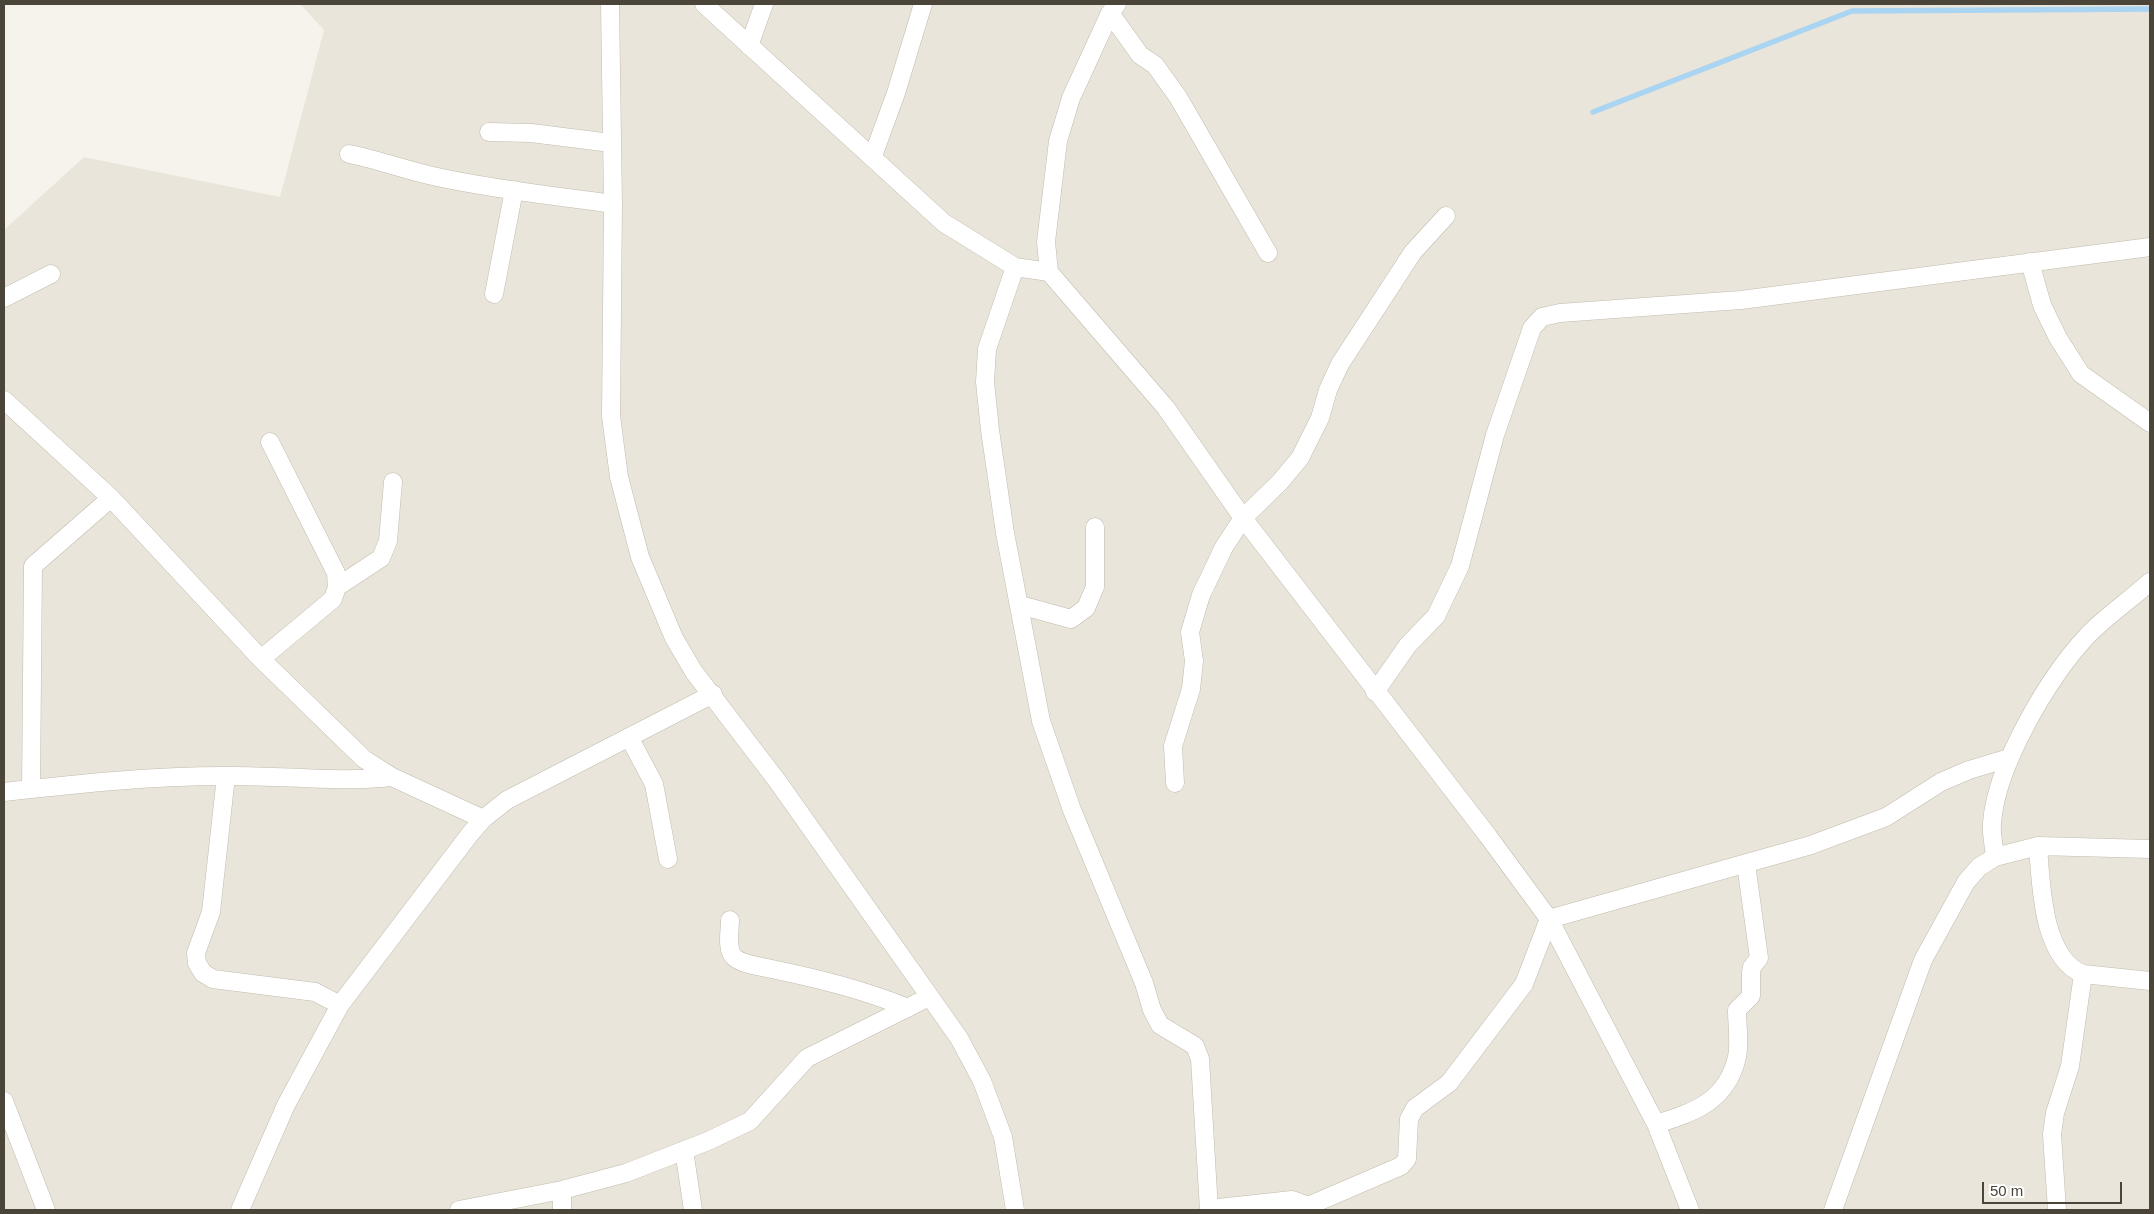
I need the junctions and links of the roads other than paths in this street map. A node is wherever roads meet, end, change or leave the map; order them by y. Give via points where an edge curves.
1 (610, 4) edge
2 (704, 4) edge
3 (764, 4) edge
4 (923, 4) edge
5 (1113, 9) edge
6 (749, 46) junction
7 (489, 132) dead end
8 (612, 143) junction
9 (349, 154) dead end
10 (873, 156) junction
11 (514, 190) junction
12 (613, 204) junction
13 (1446, 216) dead end
14 (2150, 247) edge
15 (1268, 253) dead end
16 (2030, 262) junction
17 (1015, 267) junction
18 (1049, 272) junction
19 (51, 274) dead end
20 (494, 294) dead end
21 (4, 298) edge
22 (4, 400) edge
23 (2150, 422) edge
24 (270, 442) dead end
25 (394, 482) dead end
26 (111, 498) junction
27 (1243, 518) junction
28 (1095, 526) dead end
29 (2150, 582) edge
30 (337, 587) junction
31 (1020, 605) junction
32 (261, 659) junction
33 (1376, 692) junction
34 (713, 694) junction
35 (629, 737) junction
36 (2009, 758) junction
37 (226, 776) junction
38 (392, 777) junction
39 (1175, 783) dead end
40 (31, 789) junction
41 (4, 792) edge
42 (484, 819) junction
43 (2038, 846) junction
44 (2150, 849) edge
45 (1995, 857) junction
46 (668, 860) dead end
47 (1746, 864) junction
48 (1549, 919) junction
49 (730, 920) dead end
50 (2084, 974) junction
51 (2150, 981) edge
52 (929, 997) junction
53 (340, 1005) junction
54 (908, 1008) junction
55 (4, 1101) edge
56 (1656, 1124) junction
57 (684, 1150) junction
58 (562, 1190) junction
59 (1309, 1208) edge
60 (46, 1210) edge
61 (240, 1210) edge
62 (459, 1210) edge
63 (562, 1210) edge
64 (694, 1210) edge
65 (1014, 1210) edge
66 (1209, 1210) edge
67 (1690, 1210) edge
68 (1833, 1210) edge
69 (2057, 1210) edge

1 - 8 street
2 - 6 street
3 - 6 street
4 - 10 street
5 - 15 street via 1140,55 1155,65 1178,98
5 - 18 street via 1071,98 1058,141 1046,242
6 - 10 street
7 - 8 street via 531,133
8 - 12 street
9 - 11 street via 440,178
10 - 17 street via 944,223
11 - 12 street
11 - 20 street
12 - 34 street via 611,416 619,477 640,557 674,638 694,672
13 - 27 street via 1413,252 1340,364 1320,418 1300,458
14 - 16 street
16 - 23 street via 2042,305 2081,374
16 - 33 street via 1741,300 1542,317 1532,328 1495,434 1460,566 1436,616 1408,646
17 - 18 street
17 - 31 street via 987,348 985,382 1004,524
18 - 27 street via 1166,408
19 - 21 street
22 - 26 street
24 - 30 street via 336,573
25 - 30 street via 388,541 381,558
26 - 32 street
26 - 40 street via 33,566
27 - 33 street
27 - 39 street via 1224,547 1201,595 1190,632 1194,660 1191,689 1173,746
28 - 31 street via 1095,587 1086,608 1071,619
29 - 36 street via 2087,636 2048,687
30 - 32 street via 333,599
31 - 66 street via 1041,721 1072,810 1144,983 1152,1010 1160,1025 1195,1046 1200,1059
32 - 38 street via 364,759
33 - 48 street
34 - 35 street
34 - 52 street
35 - 42 street via 507,800
35 - 46 street via 654,784
36 - 45 street via 1994,808
36 - 47 street via 1941,782 1864,827
37 - 38 street via 355,781
37 - 40 street via 129,778
37 - 53 street via 211,912 196,953 202,973 212,979 315,992
38 - 42 street
40 - 41 street
42 - 53 street
43 - 44 street
43 - 45 street
43 - 50 street via 2044,915 2066,964
45 - 68 street via 1979,867 1966,882 1923,960
47 - 48 street
47 - 56 street via 1759,952 1751,972 1751,996 1737,1010 1735,1062 1721,1092 1706,1104
48 - 56 street
48 - 59 street via 1524,984 1449,1083 1415,1108 1409,1119 1407,1159 1401,1166
49 - 54 street via 730,950 736,959 876,994
50 - 51 street
50 - 69 street via 2070,1066 2052,1134
52 - 54 street
52 - 65 street via 959,1038 982,1081 1003,1137
53 - 61 street via 286,1105
54 - 57 street via 807,1058 750,1120
55 - 60 street
56 - 67 street
57 - 58 street via 626,1173
57 - 64 street
58 - 62 street
58 - 63 street
59 - 66 street via 1292,1200

